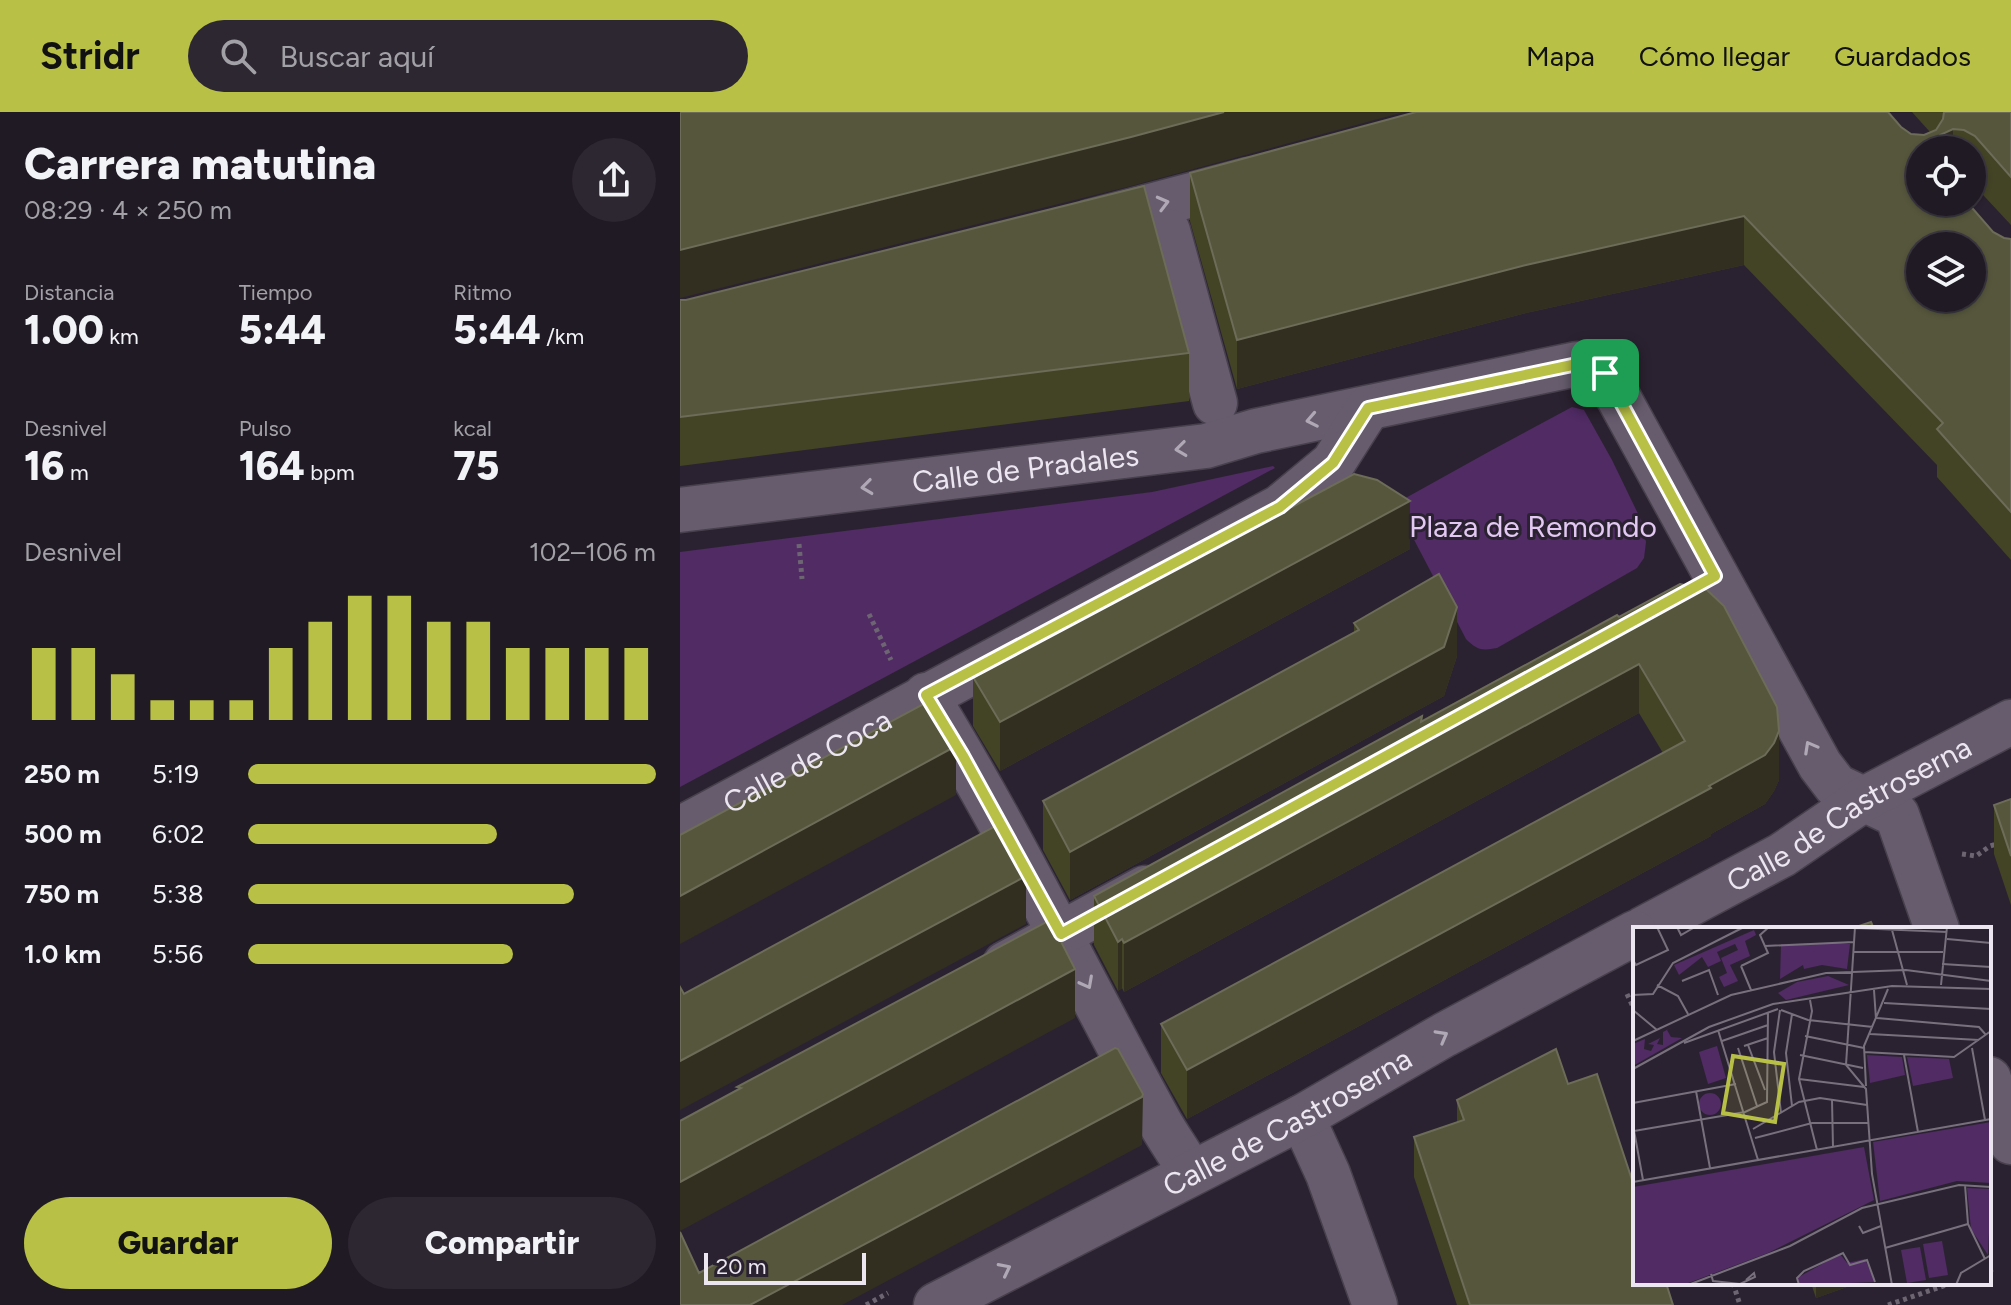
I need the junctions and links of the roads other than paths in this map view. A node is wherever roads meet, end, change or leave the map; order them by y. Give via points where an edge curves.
1 (1288, 169) edge
2 (1168, 231) dead end
3 (1046, 233) edge
4 (1215, 403) dead end
5 (1368, 408) junction
6 (680, 510) edge
7 (926, 695) junction
8 (2011, 722) edge
9 (1864, 799) junction
10 (680, 829) edge
11 (1184, 867) edge
12 (1647, 927) edge
13 (1936, 927) edge
14 (1061, 934) junction
15 (1633, 934) edge
16 (970, 983) edge
17 (1991, 1085) edge
18 (1302, 1117) junction
19 (2011, 1142) edge
20 (1191, 1173) junction
21 (936, 1305) edge
22 (1375, 1305) edge

3 -> 1 street
2 - 4 street
5 -> 6 street, Calle de Pradales via 1206,446
5 - 7 street, Calle de Coca via 1333,463 1280,507
9 -> 5 street via 1836,786 1820,765 1702,583 1605,373 1577,364
7 - 10 street, Calle de Coca
7 - 14 street
8 - 9 street, Calle de Castroserna
9 - 12 street, Calle de Castroserna via 1782,855
9 - 13 street via 1897,815
11 - 14 street
14 - 16 street
14 -> 20 street
18 -> 15 street, Calle de Castroserna
17 - 19 street
18 - 20 street, Calle de Castroserna
18 - 22 street
21 -> 20 street, Calle de Castroserna

